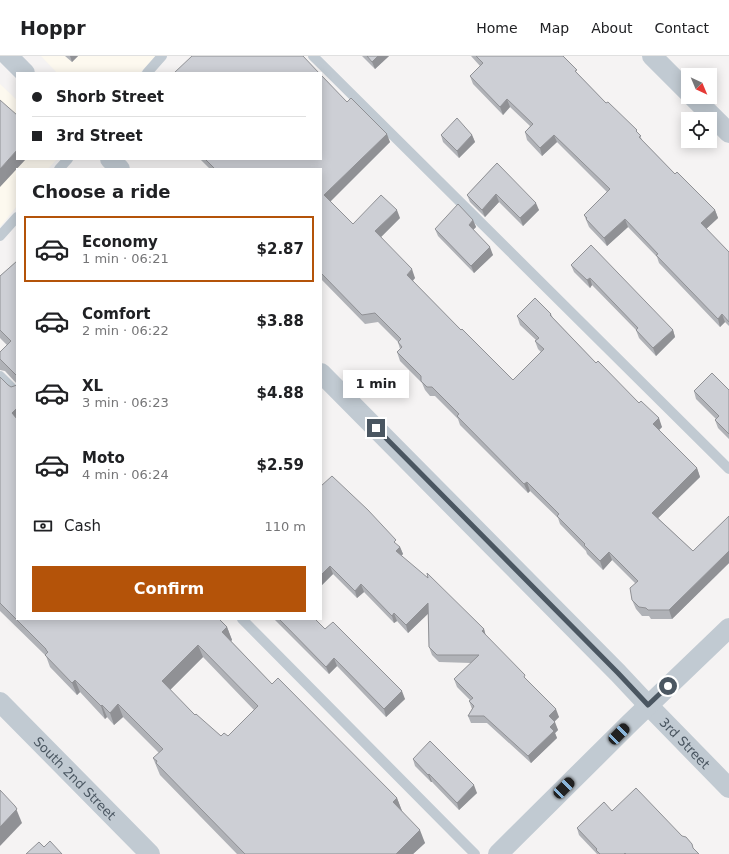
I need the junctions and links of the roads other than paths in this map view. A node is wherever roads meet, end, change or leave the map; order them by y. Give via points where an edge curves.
1 (8, 56) edge
2 (162, 56) edge
3 (313, 56) edge
4 (652, 56) edge
5 (24, 72) edge
6 (148, 72) edge
7 (681, 85) edge
8 (700, 104) edge
9 (729, 134) edge
10 (67, 160) edge
11 (111, 160) edge
12 (60, 168) edge
13 (119, 168) edge
14 (16, 218) edge
15 (0, 236) edge
16 (322, 374) edge
17 (0, 376) edge
18 (16, 392) edge
19 (729, 469) edge
20 (243, 620) edge
21 (729, 628) edge
22 (0, 702) edge
23 (648, 705) junction
24 (729, 788) edge
25 (150, 854) edge
26 (474, 854) edge
27 (498, 854) edge

1 - 5 street
2 - 6 lane
3 - 19 lane
4 - 7 street
8 - 9 street
10 - 12 lane
11 - 13 street
14 - 15 lane
16 - 23 street, 3rd Street
17 - 18 lane
20 - 26 lane
21 - 23 street
22 - 25 street, South 2nd Street
23 - 24 street, 3rd Street
23 - 27 street

